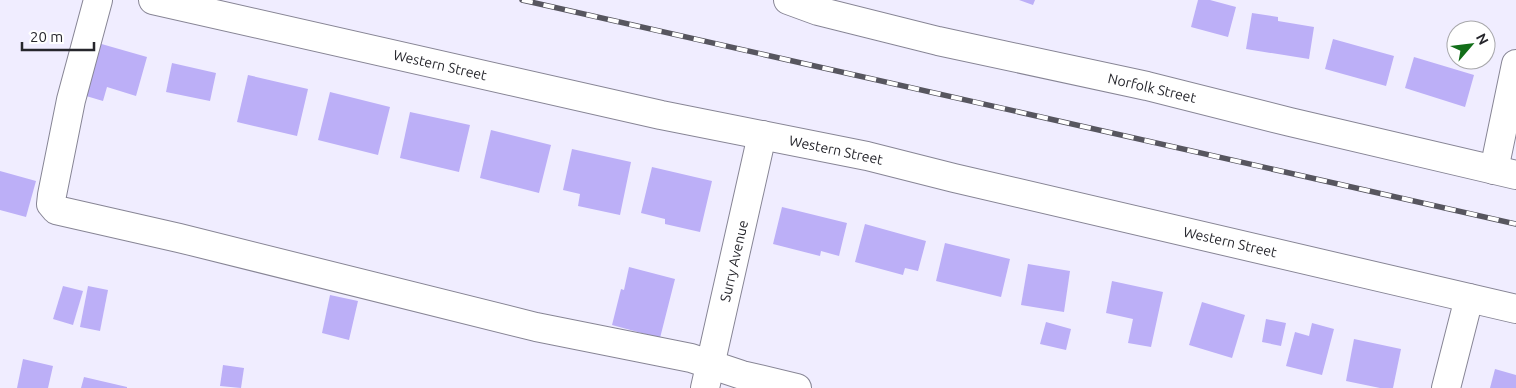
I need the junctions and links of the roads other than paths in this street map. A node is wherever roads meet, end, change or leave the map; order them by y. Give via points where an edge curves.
1 (98, 0) edge
2 (153, 0) edge
3 (788, 0) edge
4 (1516, 64) edge
5 (762, 135) junction
6 (1505, 173) edge
7 (1470, 298) junction
8 (1516, 309) edge
9 (708, 376) edge
10 (797, 388) edge
11 (1446, 388) edge

1 - 9 street via 71,100 51,204 56,210 536,327 691,358
2 - 5 street, Western Street
3 - 6 street, Norfolk Street via 818,11 938,41 1147,86
4 - 6 street
5 - 7 street, Western Street via 867,156
5 - 9 street, Surry Avenue
7 - 8 street, Western Street
7 - 11 street
9 - 10 street via 742,375

